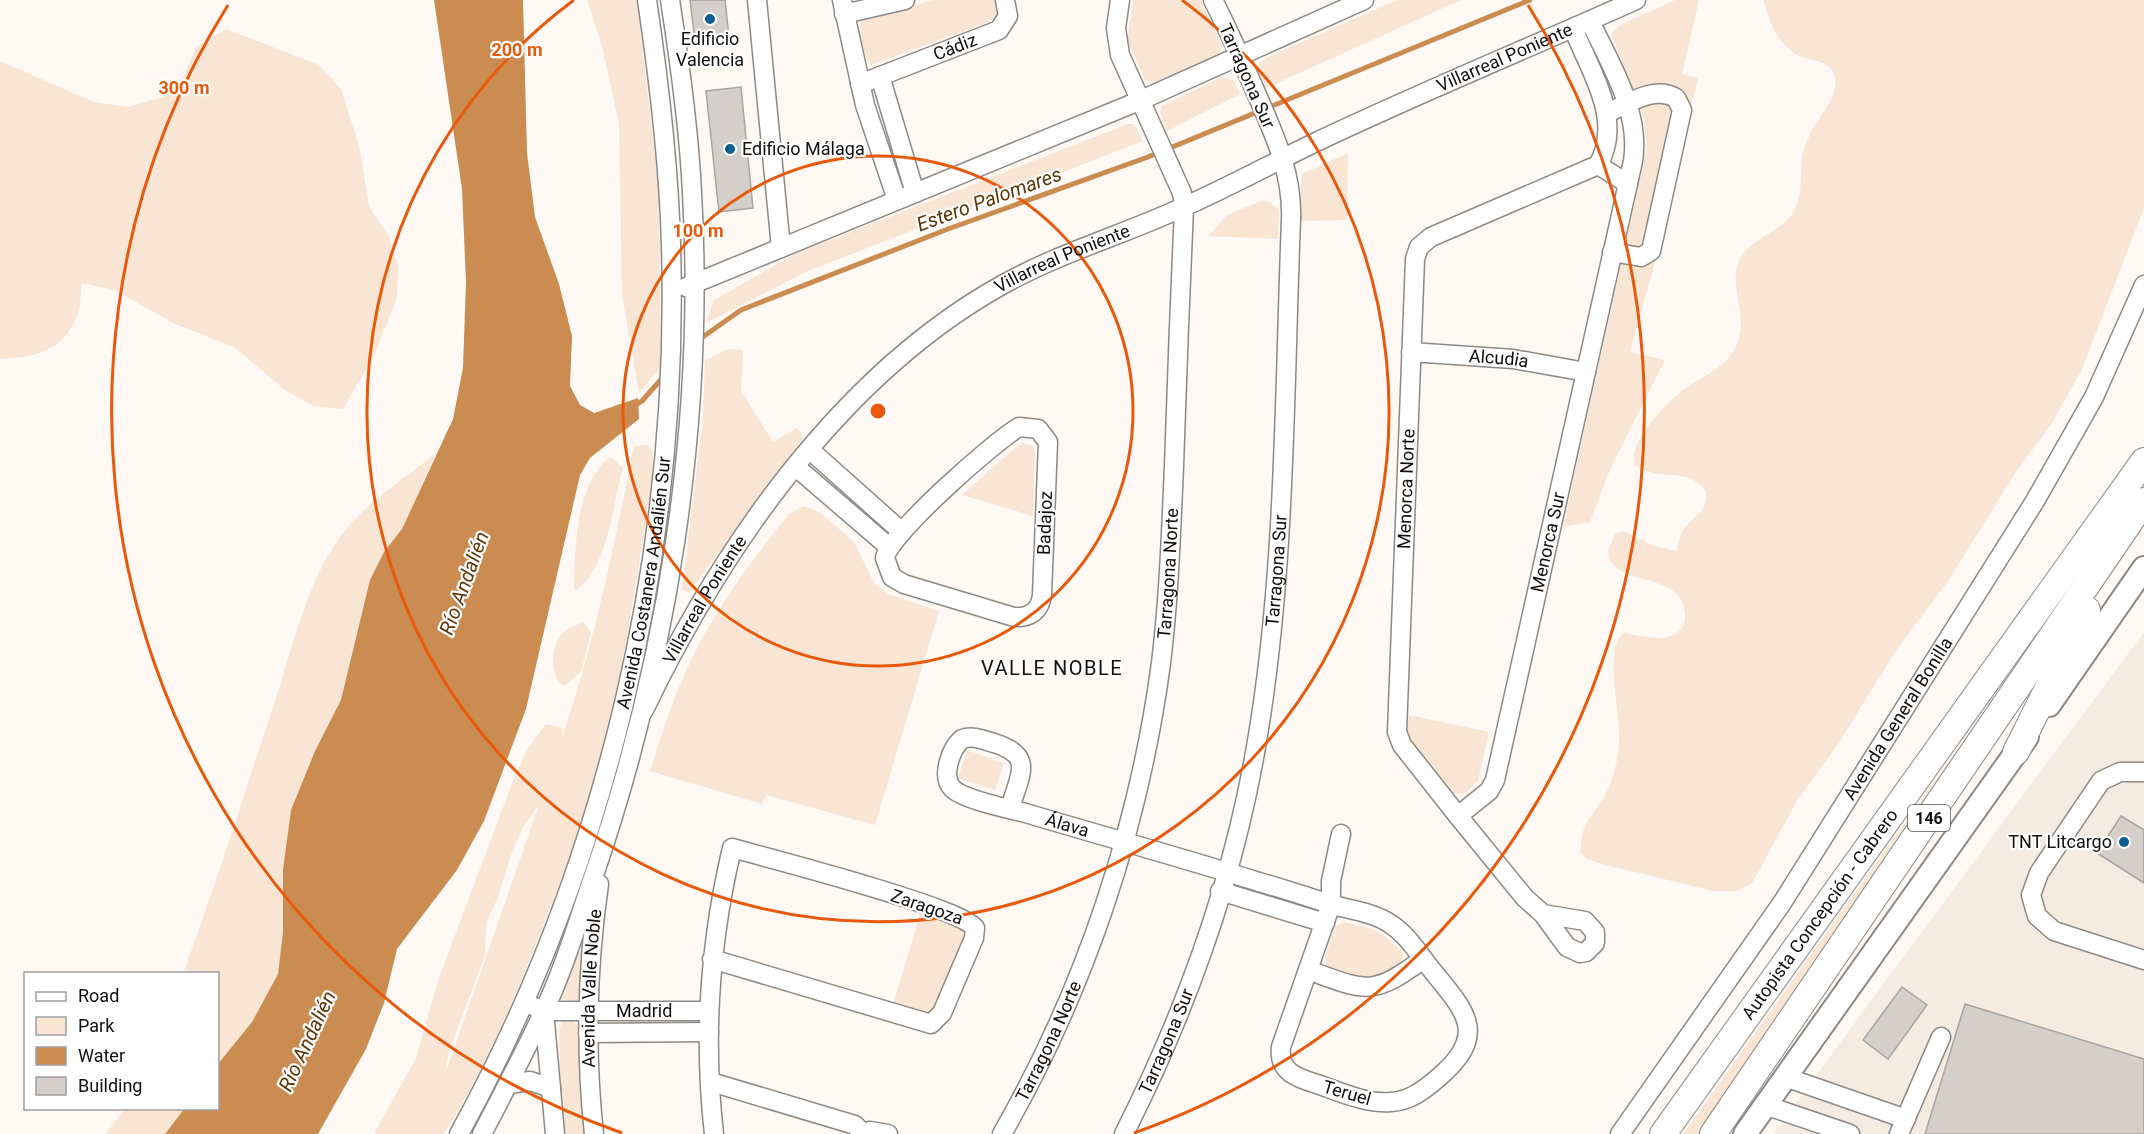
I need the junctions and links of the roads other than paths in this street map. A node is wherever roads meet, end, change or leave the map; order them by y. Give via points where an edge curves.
1 (647, 0) edge
2 (670, 0) edge
3 (757, 0) edge
4 (904, 0) edge
5 (1005, 0) edge
6 (1120, 0) edge
7 (1213, 0) edge
8 (1364, 0) edge
9 (1636, 0) edge
10 (843, 7) edge
11 (1581, 25) junction
12 (1240, 57) junction
13 (880, 76) junction
14 (860, 84) junction
15 (1139, 101) junction
16 (1627, 104) junction
17 (1607, 114) junction
18 (1284, 159) junction
19 (1598, 165) junction
20 (1628, 184) junction
21 (915, 193) junction
22 (897, 200) junction
23 (1184, 207) junction
24 (781, 248) junction
25 (1612, 252) junction
26 (694, 283) junction
27 (2144, 285) edge
28 (672, 292) junction
29 (1411, 352) junction
30 (1586, 372) junction
31 (810, 450) junction
32 (2144, 455) edge
33 (2144, 462) edge
34 (796, 467) junction
35 (2139, 496) edge
36 (902, 532) junction
37 (889, 547) junction
38 (2144, 568) edge
39 (644, 710) junction
40 (2016, 752) junction
41 (2144, 771) edge
42 (1010, 809) junction
43 (1458, 816) junction
44 (1341, 834) dead end
45 (1125, 842) junction
46 (604, 845) junction
47 (1226, 872) junction
48 (1220, 891) junction
49 (1331, 904) junction
50 (1543, 914) dead end
51 (1325, 923) junction
52 (712, 959) junction
53 (1423, 959) junction
54 (2144, 960) edge
55 (1308, 970) junction
56 (524, 1002) junction
57 (544, 1011) junction
58 (589, 1011) junction
59 (709, 1011) junction
60 (709, 1032) junction
61 (588, 1033) junction
62 (1941, 1036) dead end
63 (1785, 1077) junction
64 (711, 1082) junction
65 (509, 1084) junction
66 (551, 1088) junction
67 (1765, 1105) junction
68 (1902, 1126) edge
69 (459, 1134) edge
70 (482, 1134) edge
71 (555, 1134) edge
72 (594, 1134) edge
73 (714, 1134) edge
74 (862, 1134) edge
75 (888, 1134) edge
76 (1002, 1134) edge
77 (1124, 1134) edge
78 (1620, 1134) edge
79 (1663, 1134) edge
80 (1713, 1134) edge
81 (1744, 1134) edge
82 (1850, 1134) edge

1 - 28 street, Avenida Costanera Andalién Sur via 668,175
2 - 26 street, Avenida Costanera Andalién Sur via 689,149
3 - 24 street
4 - 10 street
5 - 13 street, Cádiz via 1008,16 999,30
6 - 15 street, Tarragona Norte via 1116,41
7 - 12 street, Tarragona Sur
8 - 12 street
9 - 11 street, Villarreal Poniente
10 - 14 street
11 - 16 street, Menorca Sur
11 - 17 street
11 - 18 street, Villarreal Poniente
12 - 15 street
12 - 18 street, Tarragona Sur
13 - 14 street, Cádiz
13 - 21 street
14 - 22 street
15 - 21 street
15 - 23 street, Tarragona Norte via 1182,193
16 - 17 street
16 - 20 street, Menorca Sur via 1636,136
16 - 25 street via 1654,93 1669,94 1680,103 1682,118 1651,251 1635,257
17 - 19 street via 1608,141
18 - 23 street, Villarreal Poniente
18 - 47 street, Tarragona Sur via 1291,220 1273,611 1256,749
19 - 20 street
19 - 29 street, Menorca Norte via 1422,243 1415,259
20 - 25 street, Menorca Sur
21 - 22 street
22 - 24 street
23 - 31 street, Villarreal Poniente via 1036,268 971,304 880,375
23 - 45 street, Tarragona Norte via 1166,618 1145,756
24 - 26 street
25 - 30 street, Menorca Sur
26 - 28 street
26 - 39 street, Avenida Costanera Andalién Sur via 692,375 675,542
27 - 78 street, Avenida General Bonilla via 2094,397 2035,501 1782,903
28 - 56 street, Avenida Costanera Andalién Sur via 669,397 650,568 622,712 583,847
29 - 30 street, Alcudia via 1513,359
29 - 43 street, Menorca Norte via 1397,732 1402,745
30 - 43 street, Menorca Sur via 1495,780 1489,791
31 - 34 street, Villarreal Poniente
31 - 36 street
32 - 35 highway
33 - 35 highway, Autopista Concepción - Cabrero / 146
34 - 37 street
34 - 39 street, Villarreal Poniente via 706,592
35 - 40 highway via 2092,601
35 - 79 highway, Autopista Concepción - Cabrero / 146
35 - 80 highway, Autopista Concepción - Cabrero / 146
36 - 37 street, Badajoz
36 - 37 street, Badajoz via 1014,430 1032,427 1046,437 1042,595 1034,613 1014,617 898,581 885,564
38 - 40 main road
39 - 46 street, Avenida Costanera Andalién Sur
40 - 63 main road
41 - 54 street via 2120,772 2101,781 2038,873 2031,895 2037,916 2054,931
42 - 42 street, Álava via 1021,765 1018,754 1011,748 979,739 962,739 947,771 950,785 961,794
42 - 45 street, Álava
43 - 50 street, Menorca Norte via 1525,898
44 - 49 street, Teruel via 1331,881
45 - 47 street, Álava
45 - 76 street, Tarragona Norte via 1074,988
46 - 57 street, Avenida Costanera Andalién Sur
46 - 58 street, Avenida Valle Noble via 592,942
47 - 48 street, Tarragona Sur
47 - 49 street, Teruel
48 - 51 street
48 - 77 street, Tarragona Sur via 1176,1021
49 - 51 street, Teruel
49 - 53 street, Teruel via 1390,923
51 - 55 street, Teruel
52 - 52 street, Zaragoza via 732,848 960,916 975,928 942,1013 931,1024
52 - 59 street, Zaragoza
53 - 55 street via 1394,980 1371,988 1351,986
53 - 55 street, Teruel via 1462,1008 1468,1023 1467,1039 1456,1061 1433,1082 1418,1094 1393,1102 1367,1100 1301,1079 1283,1065 1281,1047
56 - 57 street, Madrid
56 - 69 street, Avenida Costanera Andalién Sur
57 - 58 street, Madrid
57 - 65 street, Avenida Costanera Andalién Sur
57 - 66 street
58 - 59 street, Madrid
58 - 61 street, Avenida Valle Noble
59 - 60 street
60 - 61 street, Madrid
60 - 64 street
61 - 72 street, Avenida Valle Noble
62 - 68 street
63 - 67 main road
63 - 68 street
64 - 73 street
64 - 74 street via 849,1123
65 - 66 street via 530,1081
65 - 70 street, Avenida Costanera Andalién Sur
66 - 71 street
67 - 81 main road
67 - 82 street
74 - 75 street

